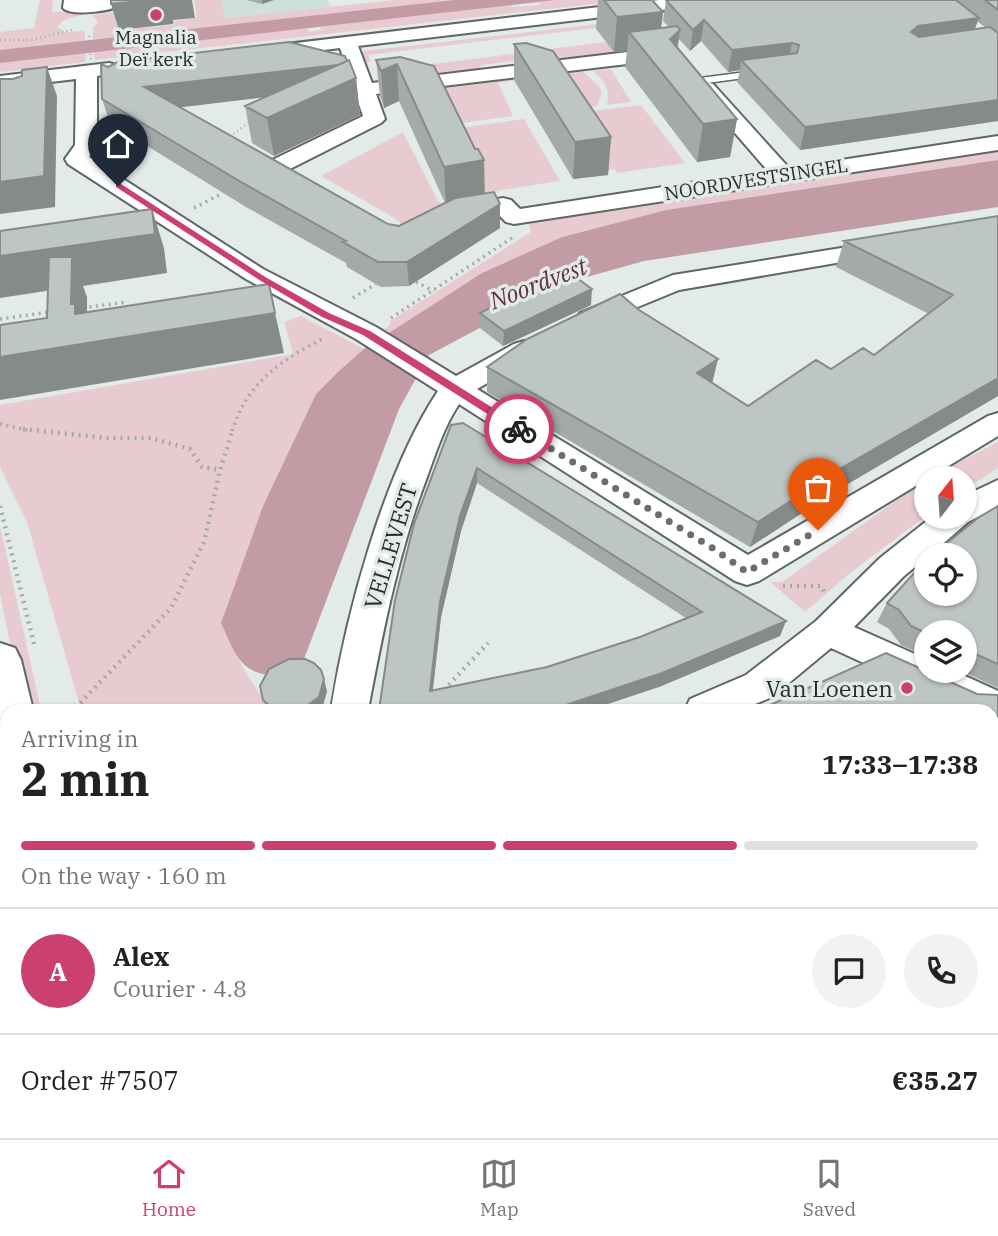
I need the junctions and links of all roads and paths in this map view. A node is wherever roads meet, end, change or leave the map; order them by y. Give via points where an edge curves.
1 (73, 0) edge
2 (115, 0) edge
3 (705, 0) edge
4 (639, 8) junction
5 (80, 28) dead end
6 (89, 36) dead end
7 (0, 40) edge
8 (347, 41) junction
9 (677, 53) junction
10 (238, 54) edge
11 (89, 66) junction
12 (129, 67) edge
13 (775, 71) edge
14 (700, 81) junction
15 (0, 82) edge
16 (362, 90) junction
17 (256, 118) edge
18 (225, 139) joint
19 (998, 143) edge
20 (274, 168) junction
21 (783, 175) junction
22 (297, 181) edge
23 (514, 217) junction
24 (436, 221) edge
25 (906, 245) edge
26 (416, 282) edge
27 (433, 291) junction
28 (127, 302) dead end
29 (76, 309) edge
30 (51, 312) edge
31 (0, 319) edge
32 (357, 329) junction
33 (442, 380) junction
34 (998, 423) edge
35 (0, 424) edge
36 (220, 470) junction
37 (998, 491) edge
38 (977, 503) edge
39 (0, 506) edge
40 (939, 529) edge
41 (747, 572) junction
42 (824, 615) junction
43 (488, 643) dead end
44 (18, 658) edge
45 (440, 695) edge
46 (13, 704) edge
47 (76, 704) edge
48 (350, 704) edge
49 (717, 704) edge
50 (991, 704) edge

1 - 2 street via 72,8
3 - 4 street
4 - 8 street
4 - 9 street
5 - 7 path via 32,40
6 - 11 path, bridge
8 - 10 street
8 - 16 street
9 - 14 street
9 - 16 street
11 - 12 street
11 - 15 street via 24,85
11 - 32 street via 86,146 76,159 264,279
13 - 14 lane
14 - 21 street
16 - 20 street via 374,119
17 - 18 path
18 - 20 street
19 - 21 street, NOORDVESTSINGEL
20 - 22 street
21 - 23 street, NOORDVESTSINGEL
23 - 24 street via 503,205 448,214
23 - 27 path via 522,232
25 - 33 street via 673,283
26 - 27 path
27 - 32 path
28 - 29 path
30 - 31 path
32 - 33 street
32 - 36 path via 293,354 262,378 240,407
33 - 41 street
33 - 48 street, VELLEVEST via 433,421 375,586
34 - 41 street
35 - 36 path via 107,438 150,438 190,449 202,467
36 - 47 path via 204,542 171,608
37 - 38 street
39 - 44 path
40 - 42 street
41 - 42 path via 758,587 821,586 825,590
42 - 49 street via 760,686
42 - 50 street
43 - 45 path
44 - 46 street

